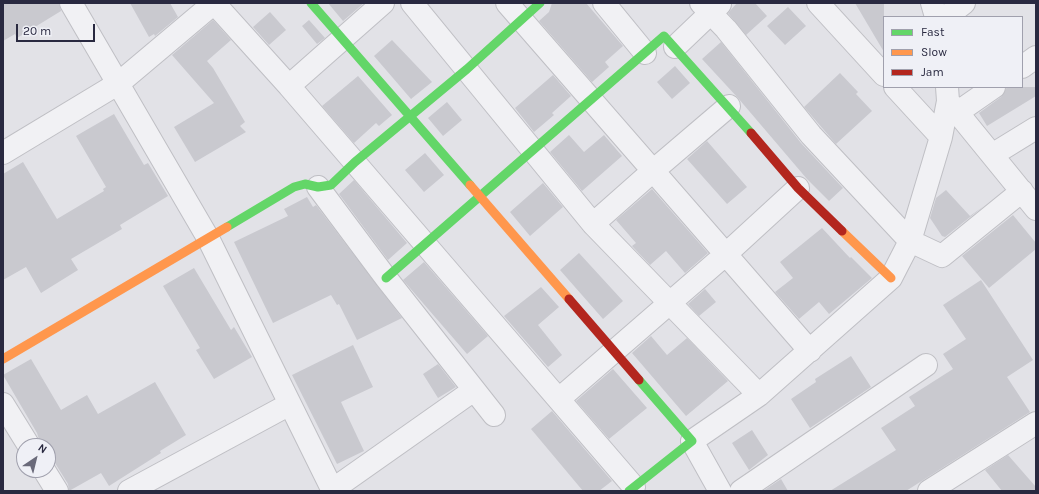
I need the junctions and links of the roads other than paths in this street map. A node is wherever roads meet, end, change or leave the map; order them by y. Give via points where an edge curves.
1 (71, 3) edge
2 (214, 3) edge
3 (311, 3) edge
4 (383, 3) edge
5 (412, 3) edge
6 (507, 3) edge
7 (540, 3) edge
8 (604, 3) edge
9 (818, 3) edge
10 (932, 3) edge
11 (964, 3) edge
12 (711, 6) edge
13 (936, 16) edge
14 (947, 16) edge
15 (521, 20) junction
16 (343, 38) junction
17 (675, 47) junction
18 (645, 53) junction
19 (1036, 58) edge
20 (1023, 66) edge
21 (466, 69) junction
22 (883, 74) edge
23 (119, 83) junction
24 (289, 86) junction
25 (896, 88) edge
26 (991, 88) edge
27 (592, 99) junction
28 (951, 100) edge
29 (729, 106) junction
30 (410, 116) junction
31 (1036, 128) edge
32 (941, 137) junction
33 (533, 150) junction
34 (3, 154) edge
35 (992, 156) junction
36 (355, 162) junction
37 (654, 170) junction
38 (318, 187) junction
39 (798, 188) junction
40 (1022, 191) junction
41 (480, 196) junction
42 (1036, 209) edge
43 (593, 224) junction
44 (208, 238) junction
45 (910, 241) junction
46 (426, 244) junction
47 (725, 255) junction
48 (386, 278) junction
49 (891, 278) junction
50 (668, 303) junction
51 (614, 350) junction
52 (810, 351) junction
53 (3, 358) edge
54 (926, 365) dead end
55 (474, 390) junction
56 (759, 395) junction
57 (559, 399) junction
58 (3, 404) edge
59 (290, 404) junction
60 (494, 415) dead end
61 (1036, 423) edge
62 (24, 438) edge
63 (692, 440) junction
64 (49, 478) edge
65 (632, 489) edge
66 (332, 490) edge
67 (57, 491) edge
68 (128, 491) edge
69 (720, 491) edge
70 (741, 491) edge
71 (929, 491) edge

1 - 23 street
2 - 23 street
2 - 24 street
3 - 16 street
4 - 16 street
5 - 21 street
6 - 15 street
7 - 15 street
8 - 18 street
9 - 22 street
10 - 13 street
11 - 14 street
12 - 17 street
12 - 45 street via 726,29 811,135
15 - 21 street
15 - 27 street
16 - 24 street
16 - 30 street
17 - 18 street via 664,36
17 - 29 street
18 - 27 street
19 - 20 street
21 - 30 street
21 - 33 street
23 - 34 street
23 - 44 street
24 - 36 street
25 - 32 street
26 - 28 street
27 - 33 street
27 - 37 street
28 - 32 street
28 - 35 street
29 - 37 street
29 - 39 street
30 - 36 street
30 - 41 street
31 - 35 street
32 - 45 street
33 - 41 street
33 - 43 street
35 - 40 street
36 - 38 street via 331,184
36 - 46 street
37 - 43 street
37 - 47 street
38 - 44 street via 306,184 294,187
38 - 48 street
39 - 47 street
39 - 49 street
40 - 42 street
40 - 45 street via 942,256
41 - 46 street
41 - 51 street
43 - 50 street
44 - 53 street
44 - 59 street
45 - 49 street
46 - 48 street
46 - 57 street
47 - 50 street
47 - 52 street
48 - 55 street
49 - 52 street
50 - 51 street
50 - 56 street
51 - 57 street
51 - 63 street
52 - 56 street
54 - 70 street
55 - 60 street
55 - 66 street
56 - 63 street
57 - 65 street
58 - 62 street
59 - 66 street
59 - 68 street
61 - 71 street
63 - 65 street
63 - 69 street
64 - 67 street

